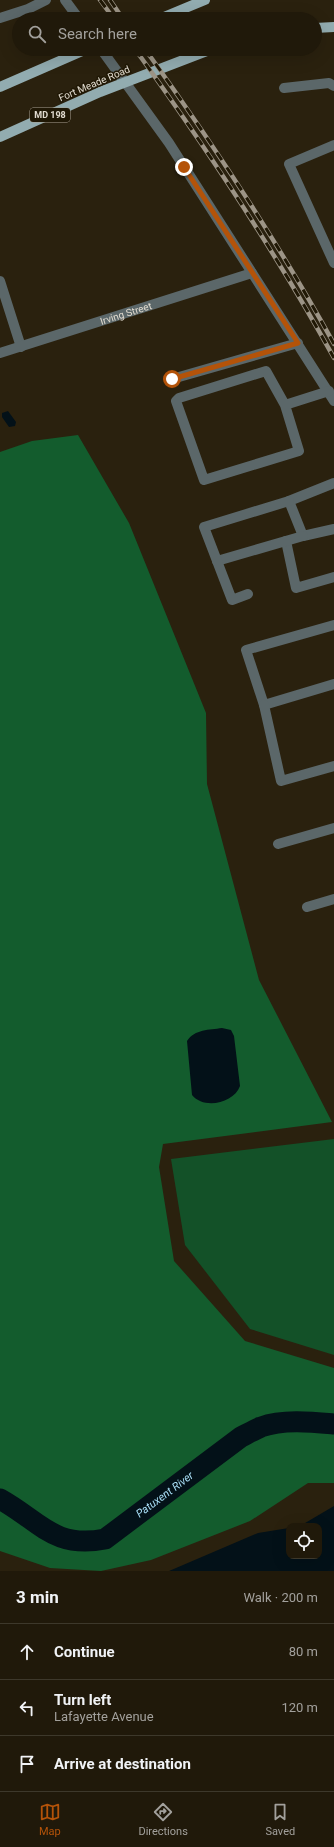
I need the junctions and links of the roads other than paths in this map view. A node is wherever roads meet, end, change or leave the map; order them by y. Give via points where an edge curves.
1 (46, 0) edge
2 (66, 0) edge
3 (205, 0) edge
4 (19, 12) edge
5 (74, 12) edge
6 (176, 12) edge
7 (12, 14) edge
8 (0, 18) edge
9 (334, 27) edge
10 (322, 28) edge
11 (69, 56) edge
12 (106, 56) edge
13 (191, 56) edge
14 (334, 86) edge
15 (0, 87) edge
16 (284, 88) dead end
17 (0, 137) edge
18 (334, 145) edge
19 (334, 263) edge
20 (252, 273) junction
21 (0, 281) edge
22 (298, 343) junction
23 (21, 347) junction
24 (0, 353) edge
25 (172, 379) dead end
26 (329, 391) junction
27 (334, 401) edge
28 (285, 405) junction
29 (334, 483) edge
30 (288, 501) junction
31 (334, 528) edge
32 (303, 536) junction
33 (286, 541) junction
34 (217, 561) junction
35 (334, 577) edge
36 (248, 594) dead end
37 (334, 625) edge
38 (334, 684) edge
39 (264, 705) junction
40 (334, 766) edge
41 (334, 828) edge
42 (278, 844) dead end
43 (334, 899) edge
44 (307, 907) dead end

1 - 4 street
2 - 5 street
3 - 6 main road
7 - 8 street
9 - 10 main road
11 - 15 main road
12 - 20 street via 169,143
13 - 17 main road, Fort Meade Road / MD 198 via 100,92
14 - 16 street via 329,83
18 - 19 street via 289,164
20 - 22 street
20 - 23 street, Irving Street
21 - 23 street
22 - 25 street
22 - 26 street
23 - 24 street, Irving Street
26 - 27 street
26 - 28 street
28 - 28 street via 299,452 204,480 176,401 179,398 266,371
29 - 30 street
30 - 32 street
30 - 34 street via 204,527
31 - 32 street
32 - 33 street
33 - 34 street
33 - 35 street via 296,588
34 - 36 street via 232,600
37 - 39 street via 246,650
38 - 39 street
39 - 40 street via 281,781
41 - 42 street
43 - 44 street

